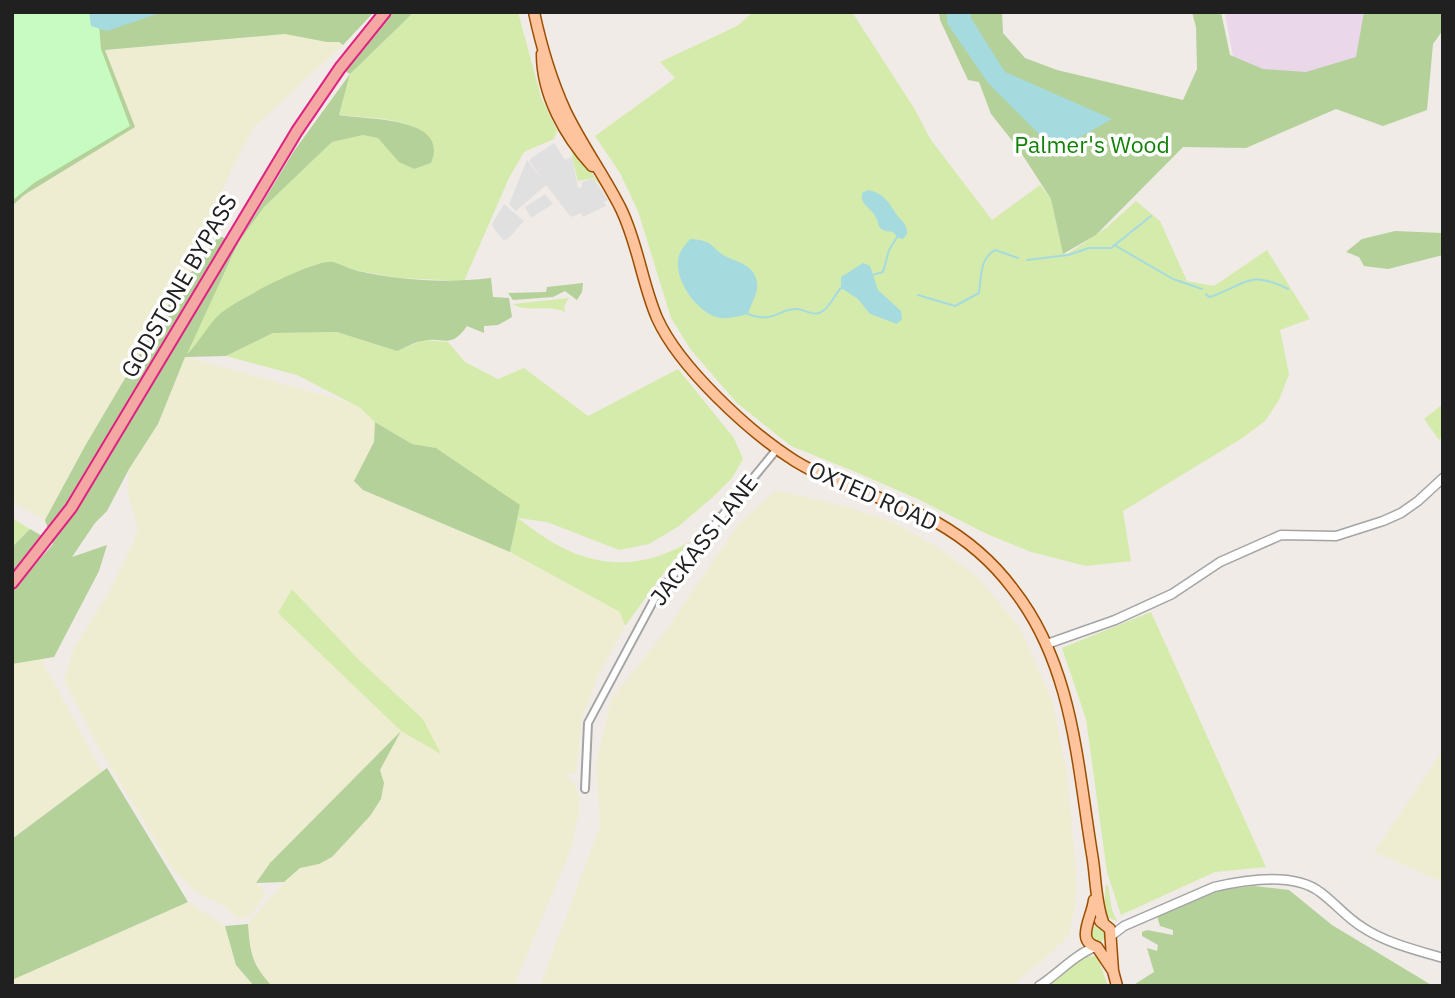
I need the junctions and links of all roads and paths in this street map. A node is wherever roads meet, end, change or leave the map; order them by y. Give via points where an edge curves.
1 (385, 12) edge
2 (534, 12) edge
3 (777, 449) junction
4 (1443, 478) edge
5 (12, 583) edge
6 (1047, 644) junction
7 (585, 789) dead end
8 (1096, 887) junction
9 (1089, 924) junction
10 (1108, 931) junction
11 (1086, 939) junction
12 (1096, 947) junction
13 (1077, 957) junction
14 (1443, 958) edge
15 (1113, 971) junction
16 (1040, 986) edge
17 (1117, 986) edge

1 - 5 highway, GODSTONE BYPASS via 340,68 279,159 58,527
2 - 3 main road, OXTED ROAD via 542,66 558,118 622,211 668,337 707,386
3 - 6 main road, OXTED ROAD via 821,475 934,521 957,535 1014,590
3 - 7 street, JACKASS LANE via 656,596 589,723
4 - 6 street via 1401,513 1383,521 1336,536 1281,535 1220,562 1172,594
6 - 8 main road, OXTED ROAD via 1066,701
8 - 9 main road, OXTED ROAD
8 - 10 main road, OXTED ROAD
9 - 10 main road
9 - 11 main road, OXTED ROAD
10 - 12 main road via 1107,944
10 - 14 street via 1214,887 1294,880 1318,890 1383,939
10 - 15 main road, OXTED ROAD
11 - 12 main road
11 - 13 street
12 - 13 street
12 - 15 main road
13 - 16 street
15 - 17 main road

